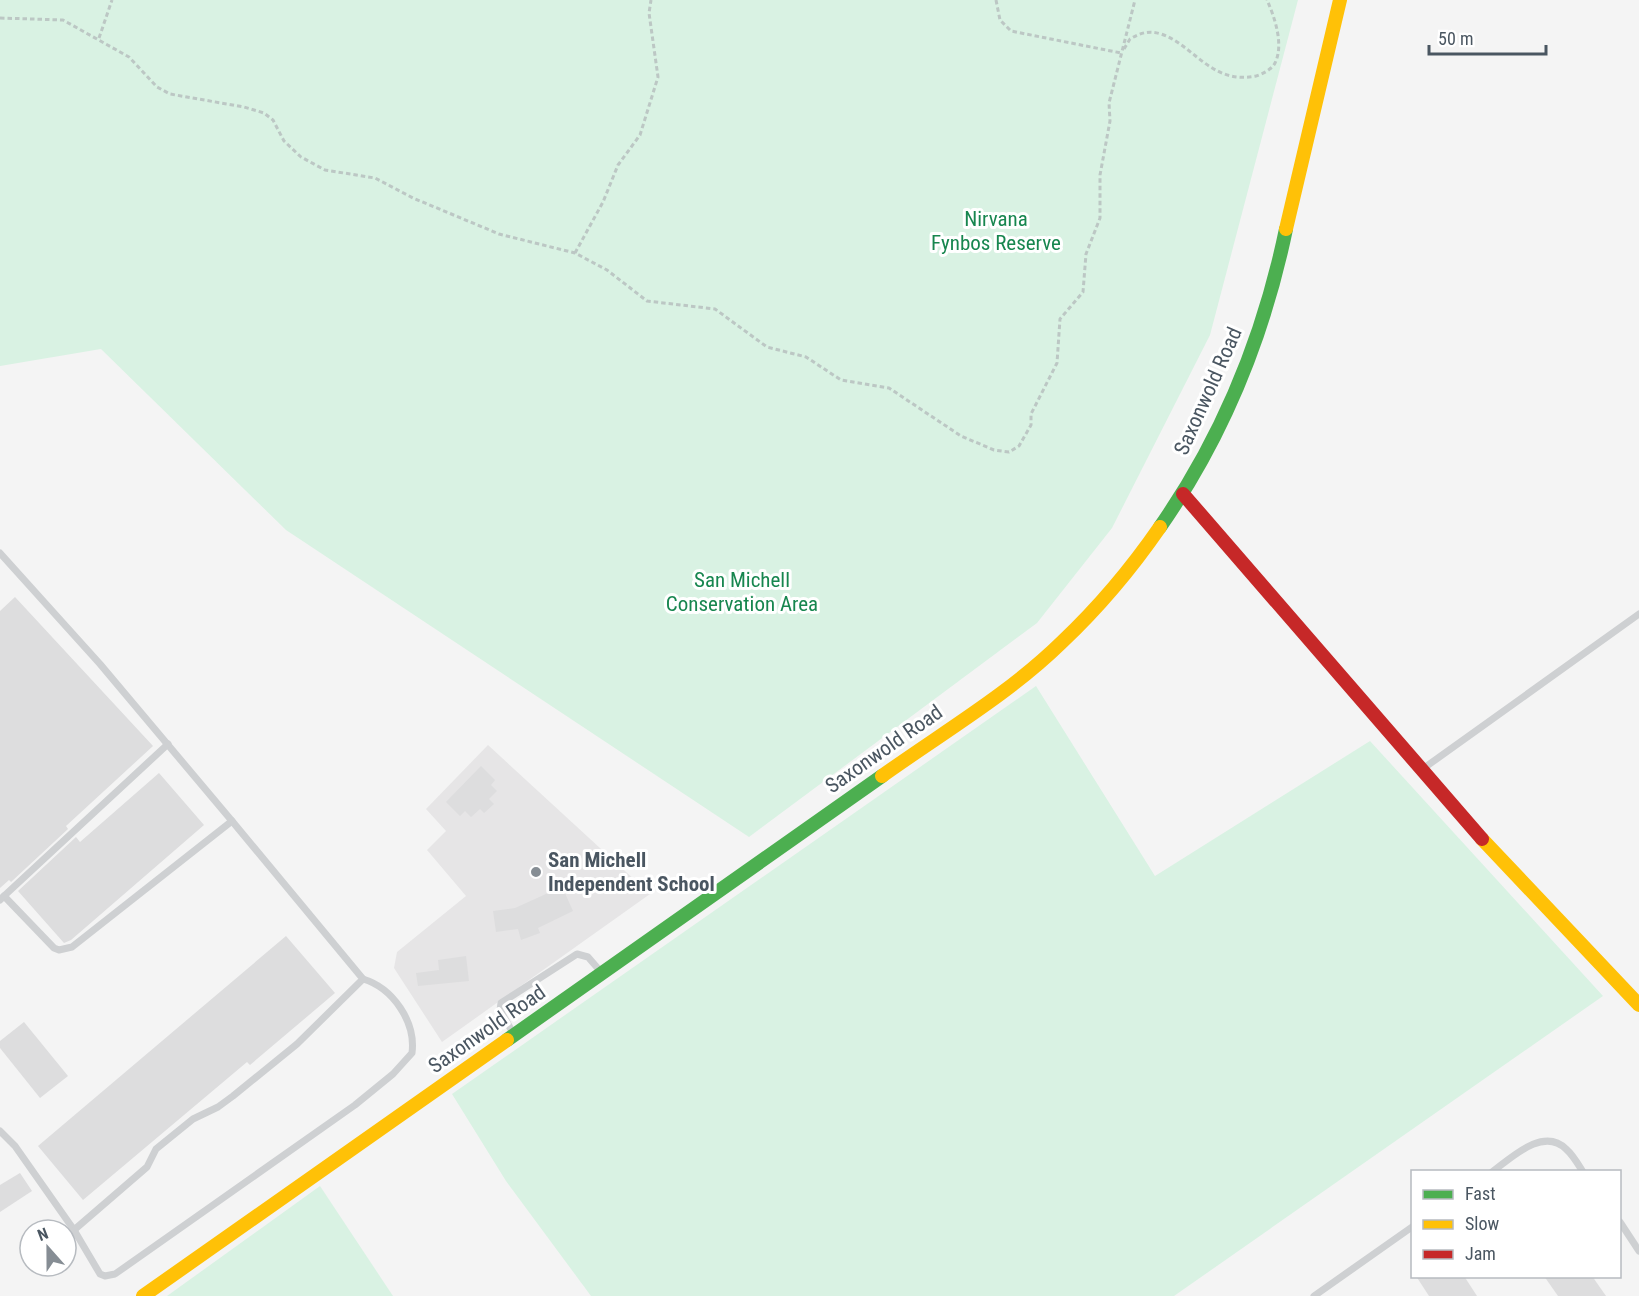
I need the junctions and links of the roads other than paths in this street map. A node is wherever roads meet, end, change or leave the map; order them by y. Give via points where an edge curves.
1 (1340, 0) edge
2 (1183, 494) junction
3 (0, 553) edge
4 (1639, 614) edge
5 (168, 744) junction
6 (1421, 770) junction
7 (232, 821) junction
8 (2, 898) edge
9 (602, 974) junction
10 (363, 979) junction
11 (1639, 1005) edge
12 (515, 1035) junction
13 (0, 1131) edge
14 (1495, 1170) edge
15 (1582, 1170) edge
16 (66, 1218) edge
17 (1621, 1224) edge
18 (78, 1227) edge
19 (1411, 1228) edge
20 (78, 1235) edge
21 (1639, 1251) edge
22 (143, 1296) edge
23 (1314, 1296) edge

1 - 2 street, Saxonwold Road via 1270,298 1245,370
2 - 6 street
2 - 9 street, Saxonwold Road via 1138,559 1058,650
3 - 5 lane
4 - 6 lane
5 - 7 lane
5 - 8 lane
6 - 11 street
7 - 8 lane via 72,947 54,948
7 - 10 lane
9 - 12 street, Saxonwold Road
9 - 12 lane via 588,957 577,954 501,1003 500,1010
10 - 18 lane via 288,1051 226,1102 193,1119 156,1149 147,1167
10 - 20 lane via 381,985 390,994 412,1035 412,1053 393,1074 356,1105 115,1274 100,1274
12 - 22 street, Saxonwold Road
13 - 16 lane
14 - 15 lane via 1530,1145 1546,1142 1565,1147
17 - 21 lane
19 - 23 lane

